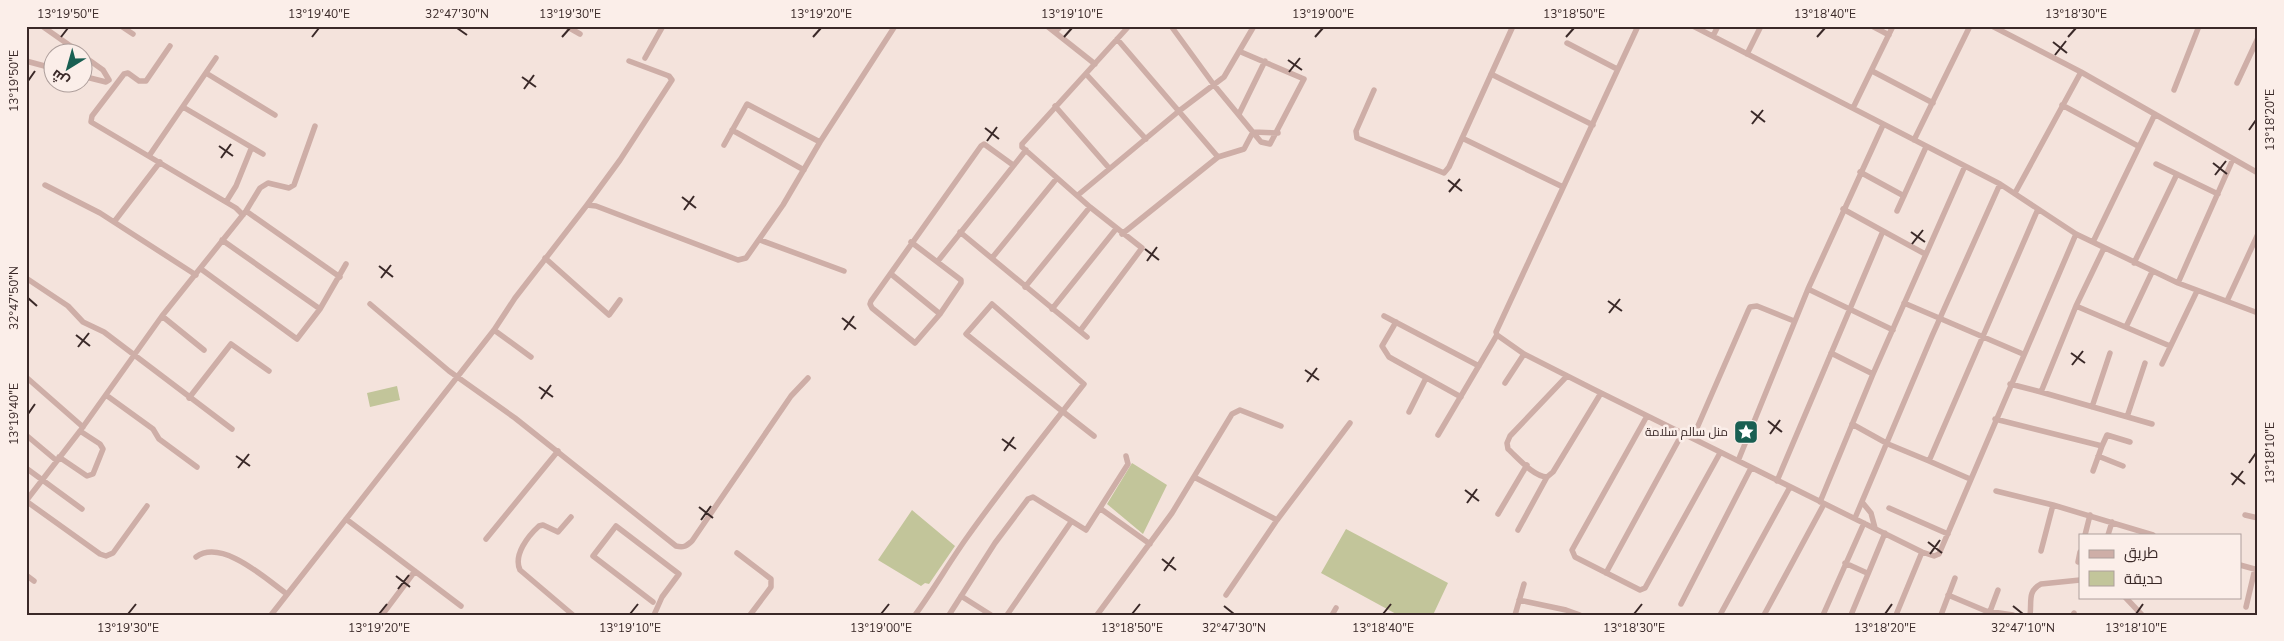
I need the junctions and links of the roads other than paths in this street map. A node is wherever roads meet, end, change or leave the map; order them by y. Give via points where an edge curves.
1 (42, 26) edge
2 (121, 26) edge
3 (566, 26) edge
4 (664, 26) edge
5 (896, 26) edge
6 (1047, 26) edge
7 (1061, 26) edge
8 (1129, 26) edge
9 (1172, 26) edge
10 (1254, 26) edge
11 (1513, 26) edge
12 (1638, 26) edge
13 (1693, 26) edge
14 (1718, 26) edge
15 (1761, 26) edge
16 (1872, 26) edge
17 (1893, 26) edge
18 (1970, 26) edge
19 (1992, 26) edge
20 (2199, 26) edge
21 (1055, 32) junction
22 (133, 34) dead end
23 (580, 34) dead end
24 (1889, 35) junction
25 (1713, 36) junction
26 (2258, 38) edge
27 (1117, 39) junction
28 (65, 42) edge
29 (1567, 43) dead end
30 (170, 46) dead end
31 (1241, 52) junction
32 (1747, 54) junction
33 (216, 58) dead end
34 (645, 58) dead end
35 (26, 61) edge
36 (628, 61) dead end
37 (1265, 61) junction
38 (92, 62) edge
39 (1095, 64) junction
40 (42, 65) edge
41 (1617, 69) junction
42 (1872, 71) junction
43 (2081, 72) junction
44 (206, 73) junction
45 (1086, 74) junction
46 (1491, 74) junction
47 (92, 78) edge
48 (2237, 83) dead end
49 (1214, 85) junction
50 (1374, 90) dead end
51 (2174, 90) dead end
52 (1933, 103) junction
53 (2062, 105) junction
54 (1055, 106) junction
55 (183, 107) junction
56 (1853, 108) junction
57 (1179, 111) junction
58 (1239, 114) junction
59 (2155, 114) junction
60 (275, 116) dead end
61 (1593, 125) junction
62 (1883, 125) junction
63 (315, 126) dead end
64 (732, 130) junction
65 (1253, 132) junction
66 (1278, 133) junction
67 (1462, 138) junction
68 (1146, 139) junction
69 (1914, 140) junction
70 (820, 142) junction
71 (724, 145) dead end
72 (2138, 146) junction
73 (1926, 147) junction
74 (251, 150) dead end
75 (1026, 150) junction
76 (263, 154) dead end
77 (149, 156) junction
78 (1218, 157) junction
79 (2234, 159) junction
80 (160, 162) junction
81 (2156, 164) dead end
82 (1013, 165) junction
83 (1965, 166) junction
84 (1109, 168) junction
85 (804, 170) junction
86 (1860, 172) junction
87 (2258, 173) edge
88 (2176, 174) junction
89 (1057, 178) junction
90 (2000, 184) junction
91 (45, 185) dead end
92 (1563, 187) junction
93 (2015, 193) junction
94 (2218, 194) junction
95 (1078, 195) junction
96 (1904, 196) junction
97 (226, 202) junction
98 (587, 205) junction
99 (1090, 207) junction
100 (1843, 209) junction
101 (2038, 209) junction
102 (1898, 211) dead end
103 (244, 213) junction
104 (114, 222) junction
105 (1116, 229) junction
106 (1883, 231) junction
107 (960, 232) junction
108 (1122, 234) junction
109 (2076, 234) junction
110 (2258, 234) edge
111 (222, 240) junction
112 (760, 240) junction
113 (911, 242) junction
114 (2093, 242) junction
115 (2104, 248) junction
116 (2255, 249) edge
117 (1925, 254) junction
118 (545, 258) junction
119 (992, 258) junction
120 (938, 261) junction
121 (2134, 263) junction
122 (346, 264) dead end
123 (200, 269) junction
124 (844, 271) dead end
125 (2152, 272) junction
126 (891, 274) junction
127 (196, 275) junction
128 (340, 277) junction
129 (26, 278) edge
130 (2178, 283) junction
131 (1025, 286) junction
132 (1808, 289) junction
133 (2197, 291) junction
134 (620, 300) dead end
135 (2227, 301) junction
136 (1904, 303) junction
137 (370, 304) dead end
138 (2076, 306) junction
139 (320, 309) junction
140 (1052, 309) junction
141 (1850, 309) junction
142 (2258, 313) edge
143 (940, 314) junction
144 (162, 316) junction
145 (1384, 316) dead end
146 (1940, 318) junction
147 (1794, 321) junction
148 (1396, 322) junction
149 (2126, 327) junction
150 (494, 330) junction
151 (1893, 330) junction
152 (1080, 331) junction
153 (1497, 335) junction
154 (1087, 337) dead end
155 (1982, 338) junction
156 (2170, 346) junction
157 (204, 350) dead end
158 (1524, 354) junction
159 (1831, 354) junction
160 (2023, 354) junction
161 (2110, 354) dead end
162 (134, 355) junction
163 (531, 357) dead end
164 (2145, 363) dead end
165 (2162, 364) dead end
166 (1479, 366) junction
167 (269, 371) dead end
168 (1873, 374) junction
169 (457, 375) junction
170 (1567, 376) junction
171 (26, 377) edge
172 (808, 378) dead end
173 (1426, 378) junction
174 (1505, 383) dead end
175 (2010, 384) junction
176 (2041, 392) junction
177 (1601, 393) junction
178 (106, 395) junction
179 (1461, 397) junction
180 (189, 398) junction
181 (2092, 407) junction
182 (1063, 411) junction
183 (1409, 412) dead end
184 (1646, 416) junction
185 (2127, 417) junction
186 (1995, 419) junction
187 (1350, 423) dead end
188 (1852, 424) junction
189 (2152, 424) dead end
190 (1281, 426) dead end
191 (232, 428) dead end
192 (81, 429) junction
193 (1682, 434) junction
194 (26, 435) edge
195 (1438, 435) dead end
196 (1094, 436) dead end
197 (2130, 442) dead end
198 (1888, 444) junction
199 (2102, 446) junction
200 (558, 451) junction
201 (1720, 453) junction
202 (1126, 456) dead end
203 (2098, 456) junction
204 (58, 459) junction
205 (1738, 461) junction
206 (1929, 461) junction
207 (1527, 465) junction
208 (2123, 466) dead end
209 (26, 468) edge
210 (197, 468) dead end
211 (1751, 468) junction
212 (2093, 471) dead end
213 (1194, 477) junction
214 (1547, 477) junction
215 (1970, 479) junction
216 (42, 480) junction
217 (1777, 480) junction
218 (1790, 487) junction
219 (1996, 491) dead end
220 (27, 498) edge
221 (1862, 502) junction
222 (1822, 503) junction
223 (2053, 504) junction
224 (147, 506) dead end
225 (1101, 508) junction
226 (1889, 508) dead end
227 (82, 509) dead end
228 (1498, 514) dead end
229 (2090, 515) junction
230 (2245, 515) dead end
231 (571, 517) dead end
232 (1855, 518) junction
233 (2258, 518) edge
234 (346, 519) junction
235 (1277, 520) junction
236 (1071, 522) junction
237 (1864, 522) junction
238 (2112, 522) junction
239 (1876, 528) junction
240 (1518, 530) dead end
241 (1885, 533) junction
242 (1948, 534) junction
243 (2085, 534) edge
244 (2108, 534) edge
245 (2146, 534) edge
246 (486, 540) dead end
247 (1150, 544) junction
248 (2041, 551) dead end
249 (1922, 552) junction
250 (737, 553) dead end
251 (196, 557) dead end
252 (2079, 557) edge
253 (2078, 562) dead end
254 (1845, 563) junction
255 (2242, 565) edge
256 (2256, 569) edge
257 (415, 571) junction
258 (1606, 573) junction
259 (1867, 573) junction
260 (26, 575) edge
261 (1955, 578) dead end
262 (2079, 580) edge
263 (34, 581) dead end
264 (1524, 584) dead end
265 (1998, 590) dead end
266 (287, 594) junction
267 (1226, 595) dead end
268 (1948, 595) junction
269 (961, 596) junction
270 (2126, 598) edge
271 (1519, 600) junction
272 (653, 602) dead end
273 (1681, 604) dead end
274 (462, 606) dead end
275 (2246, 607) dead end
276 (1336, 608) dead end
277 (1989, 613) edge
278 (271, 615) edge
279 (382, 615) edge
280 (573, 615) edge
281 (654, 615) edge
282 (750, 615) edge
283 (915, 615) edge
284 (949, 615) edge
285 (991, 615) edge
286 (1007, 615) edge
287 (1097, 615) edge
288 (1332, 615) edge
289 (1514, 615) edge
290 (1580, 615) edge
291 (1720, 615) edge
292 (1764, 615) edge
293 (1823, 615) edge
294 (1850, 615) edge
295 (1896, 615) edge
296 (1940, 615) edge
297 (2013, 615) edge
298 (2030, 615) edge
299 (2142, 615) edge

1 - 28 street
2 - 22 street
3 - 23 street
4 - 34 street
5 - 70 street
6 - 21 street
7 - 21 street
8 - 27 street
9 - 49 street
10 - 31 street
11 - 46 street
12 - 41 street
13 - 25 street
14 - 25 street
15 - 32 street
16 - 24 street
17 - 24 street
18 - 52 street
19 - 43 street
20 - 51 street
21 - 39 street
24 - 42 street
25 - 32 street
26 - 48 street
27 - 39 street
27 - 57 street
29 - 41 street
30 - 77 street via 146,80 139,81 128,73 124,74 91,119 94,125
31 - 37 street
31 - 49 street via 1227,74
32 - 56 street
33 - 44 street
35 - 40 street
36 - 98 street via 672,80
37 - 58 street
37 - 66 street via 1305,81
38 - 47 street via 104,70 109,80
39 - 45 street
41 - 61 street
42 - 52 street
42 - 56 street
43 - 53 street
43 - 59 street
44 - 55 street
44 - 60 street
45 - 54 street
45 - 68 street
46 - 61 street
46 - 67 street
49 - 57 street
49 - 58 street
50 - 67 street via 1355,135 1362,140 1444,173
52 - 69 street
53 - 72 street
53 - 93 street
54 - 75 street via 1023,142 1022,147
54 - 84 street
55 - 76 street
55 - 77 street
56 - 62 street
57 - 68 street
57 - 78 street
58 - 65 street
59 - 72 street
59 - 79 street
61 - 92 street
62 - 69 street
62 - 86 street
63 - 103 street via 294,185 289,188 266,184
64 - 70 street via 747,104
64 - 71 street
64 - 85 street
65 - 66 street
65 - 66 street via 1266,144 1270,144
65 - 78 street via 1244,149
67 - 92 street
68 - 84 street
69 - 73 street
70 - 85 street
72 - 114 street
73 - 83 street
73 - 96 street
74 - 97 street
75 - 82 street
75 - 89 street
77 - 80 street
78 - 108 street
79 - 87 street
79 - 94 street
80 - 97 street
80 - 104 street
81 - 88 street
82 - 107 street
82 - 113 street via 984,144
83 - 90 street
83 - 117 street
84 - 95 street
85 - 112 street
86 - 96 street
86 - 100 street
88 - 94 street
88 - 121 street
89 - 95 street
89 - 119 street
90 - 93 street
90 - 146 street
91 - 104 street
92 - 153 street
93 - 101 street
94 - 130 street
95 - 99 street
96 - 102 street
97 - 103 street
98 - 112 street via 738,260 746,258
98 - 118 street
99 - 105 street
99 - 131 street
100 - 106 street
100 - 132 street
101 - 109 street
101 - 155 street
103 - 111 street
103 - 128 street
104 - 127 street
105 - 108 street
105 - 140 street
106 - 117 street
106 - 141 street
107 - 119 street
107 - 120 street
108 - 152 street via 1142,248
109 - 114 street
109 - 160 street
110 - 116 street
111 - 123 street
111 - 139 street
112 - 124 street
113 - 120 street
113 - 126 street
114 - 115 street
115 - 121 street
115 - 138 street
116 - 135 street
117 - 136 street
118 - 134 street via 609,314
118 - 150 street
119 - 131 street
120 - 143 street via 961,283
121 - 125 street
122 - 128 street
123 - 127 street
123 - 139 street via 294,338 299,337
125 - 130 street
125 - 149 street
126 - 143 street
126 - 143 street via 871,301 872,308 915,343
127 - 144 street
128 - 139 street
129 - 162 street via 68,306 83,322 104,332
130 - 133 street
131 - 140 street
132 - 141 street
132 - 147 street
133 - 135 street
133 - 156 street
135 - 142 street
136 - 146 street
136 - 151 street
137 - 169 street
138 - 149 street
138 - 176 street
140 - 152 street
141 - 151 street
141 - 159 street
144 - 157 street
144 - 162 street
145 - 148 street
146 - 155 street
146 - 198 street
147 - 193 street via 1757,306 1750,307 1698,428 1690,434
147 - 205 street
148 - 166 street
148 - 173 street via 1382,346 1383,351
149 - 156 street
150 - 163 street
150 - 169 street
151 - 168 street
152 - 154 street
153 - 158 street
153 - 166 street
155 - 160 street
155 - 206 street
156 - 165 street
158 - 170 street
158 - 174 street
159 - 168 street
159 - 217 street
160 - 175 street
161 - 181 street
162 - 178 street
162 - 180 street
164 - 185 street
166 - 179 street
167 - 180 street via 231,344
168 - 188 street
169 - 200 street
169 - 234 street
170 - 177 street
170 - 207 street via 1510,436 1508,449
171 - 192 street
172 - 200 street via 791,396 686,546 676,546
173 - 179 street
173 - 183 street
175 - 176 street
175 - 186 street
176 - 181 street
177 - 184 street
177 - 214 street
178 - 192 street
178 - 210 street via 154,429 159,439
179 - 195 street
180 - 191 street
181 - 185 street
182 - 182 street via 966,334 992,304 1084,384
182 - 196 street
182 - 283 street via 967,536
184 - 193 street
184 - 258 street via 1572,550 1575,557
185 - 189 street
186 - 199 street
186 - 215 street
187 - 235 street
188 - 198 street
188 - 222 street
190 - 213 street via 1250,412 1236,410
192 - 204 street
192 - 204 street via 103,449 93,474 87,476
193 - 201 street
193 - 258 street
194 - 204 street
197 - 199 street via 2107,435
198 - 206 street
198 - 221 street
199 - 203 street
200 - 246 street
201 - 205 street
201 - 258 street via 1645,588 1640,590
202 - 225 street via 1128,464
203 - 208 street
203 - 212 street
204 - 216 street
205 - 211 street
206 - 215 street
207 - 214 street via 1541,477
207 - 228 street
209 - 216 street
211 - 217 street
211 - 273 street
213 - 235 street
213 - 247 street
214 - 240 street
215 - 242 street
216 - 220 street
216 - 227 street
217 - 218 street
218 - 222 street
218 - 291 street
219 - 223 street
220 - 224 street via 106,556 113,553
221 - 232 street
221 - 239 street via 1871,513
222 - 232 street
222 - 292 street
223 - 229 street
223 - 248 street
225 - 236 street via 1086,530
225 - 247 street
226 - 242 street
229 - 238 street
229 - 243 street
230 - 233 street
231 - 280 street via 558,532 540,526 524,546 518,560 520,570
232 - 237 street
234 - 257 street
234 - 266 street
235 - 267 street
236 - 269 street via 1030,497
236 - 286 street
237 - 239 street
237 - 254 street
238 - 244 street
238 - 245 street
239 - 241 street
241 - 249 street
241 - 259 street
242 - 249 street via 1937,556
247 - 287 street
249 - 295 street
250 - 282 street via 771,578 771,587
251 - 266 street via 206,552 222,553 269,579
252 - 253 street
254 - 259 street
254 - 293 street
255 - 256 street
256 - 275 street
257 - 274 street
257 - 279 street
259 - 294 street
260 - 263 street
261 - 268 street
262 - 298 street via 2036,587 2030,598
264 - 271 street
265 - 277 street
266 - 278 street
268 - 277 street
268 - 296 street
269 - 284 street
269 - 285 street
270 - 299 street
271 - 289 street
271 - 290 street
272 - 281 street via 593,556 616,526 680,574 662,596
276 - 288 street
277 - 297 street

